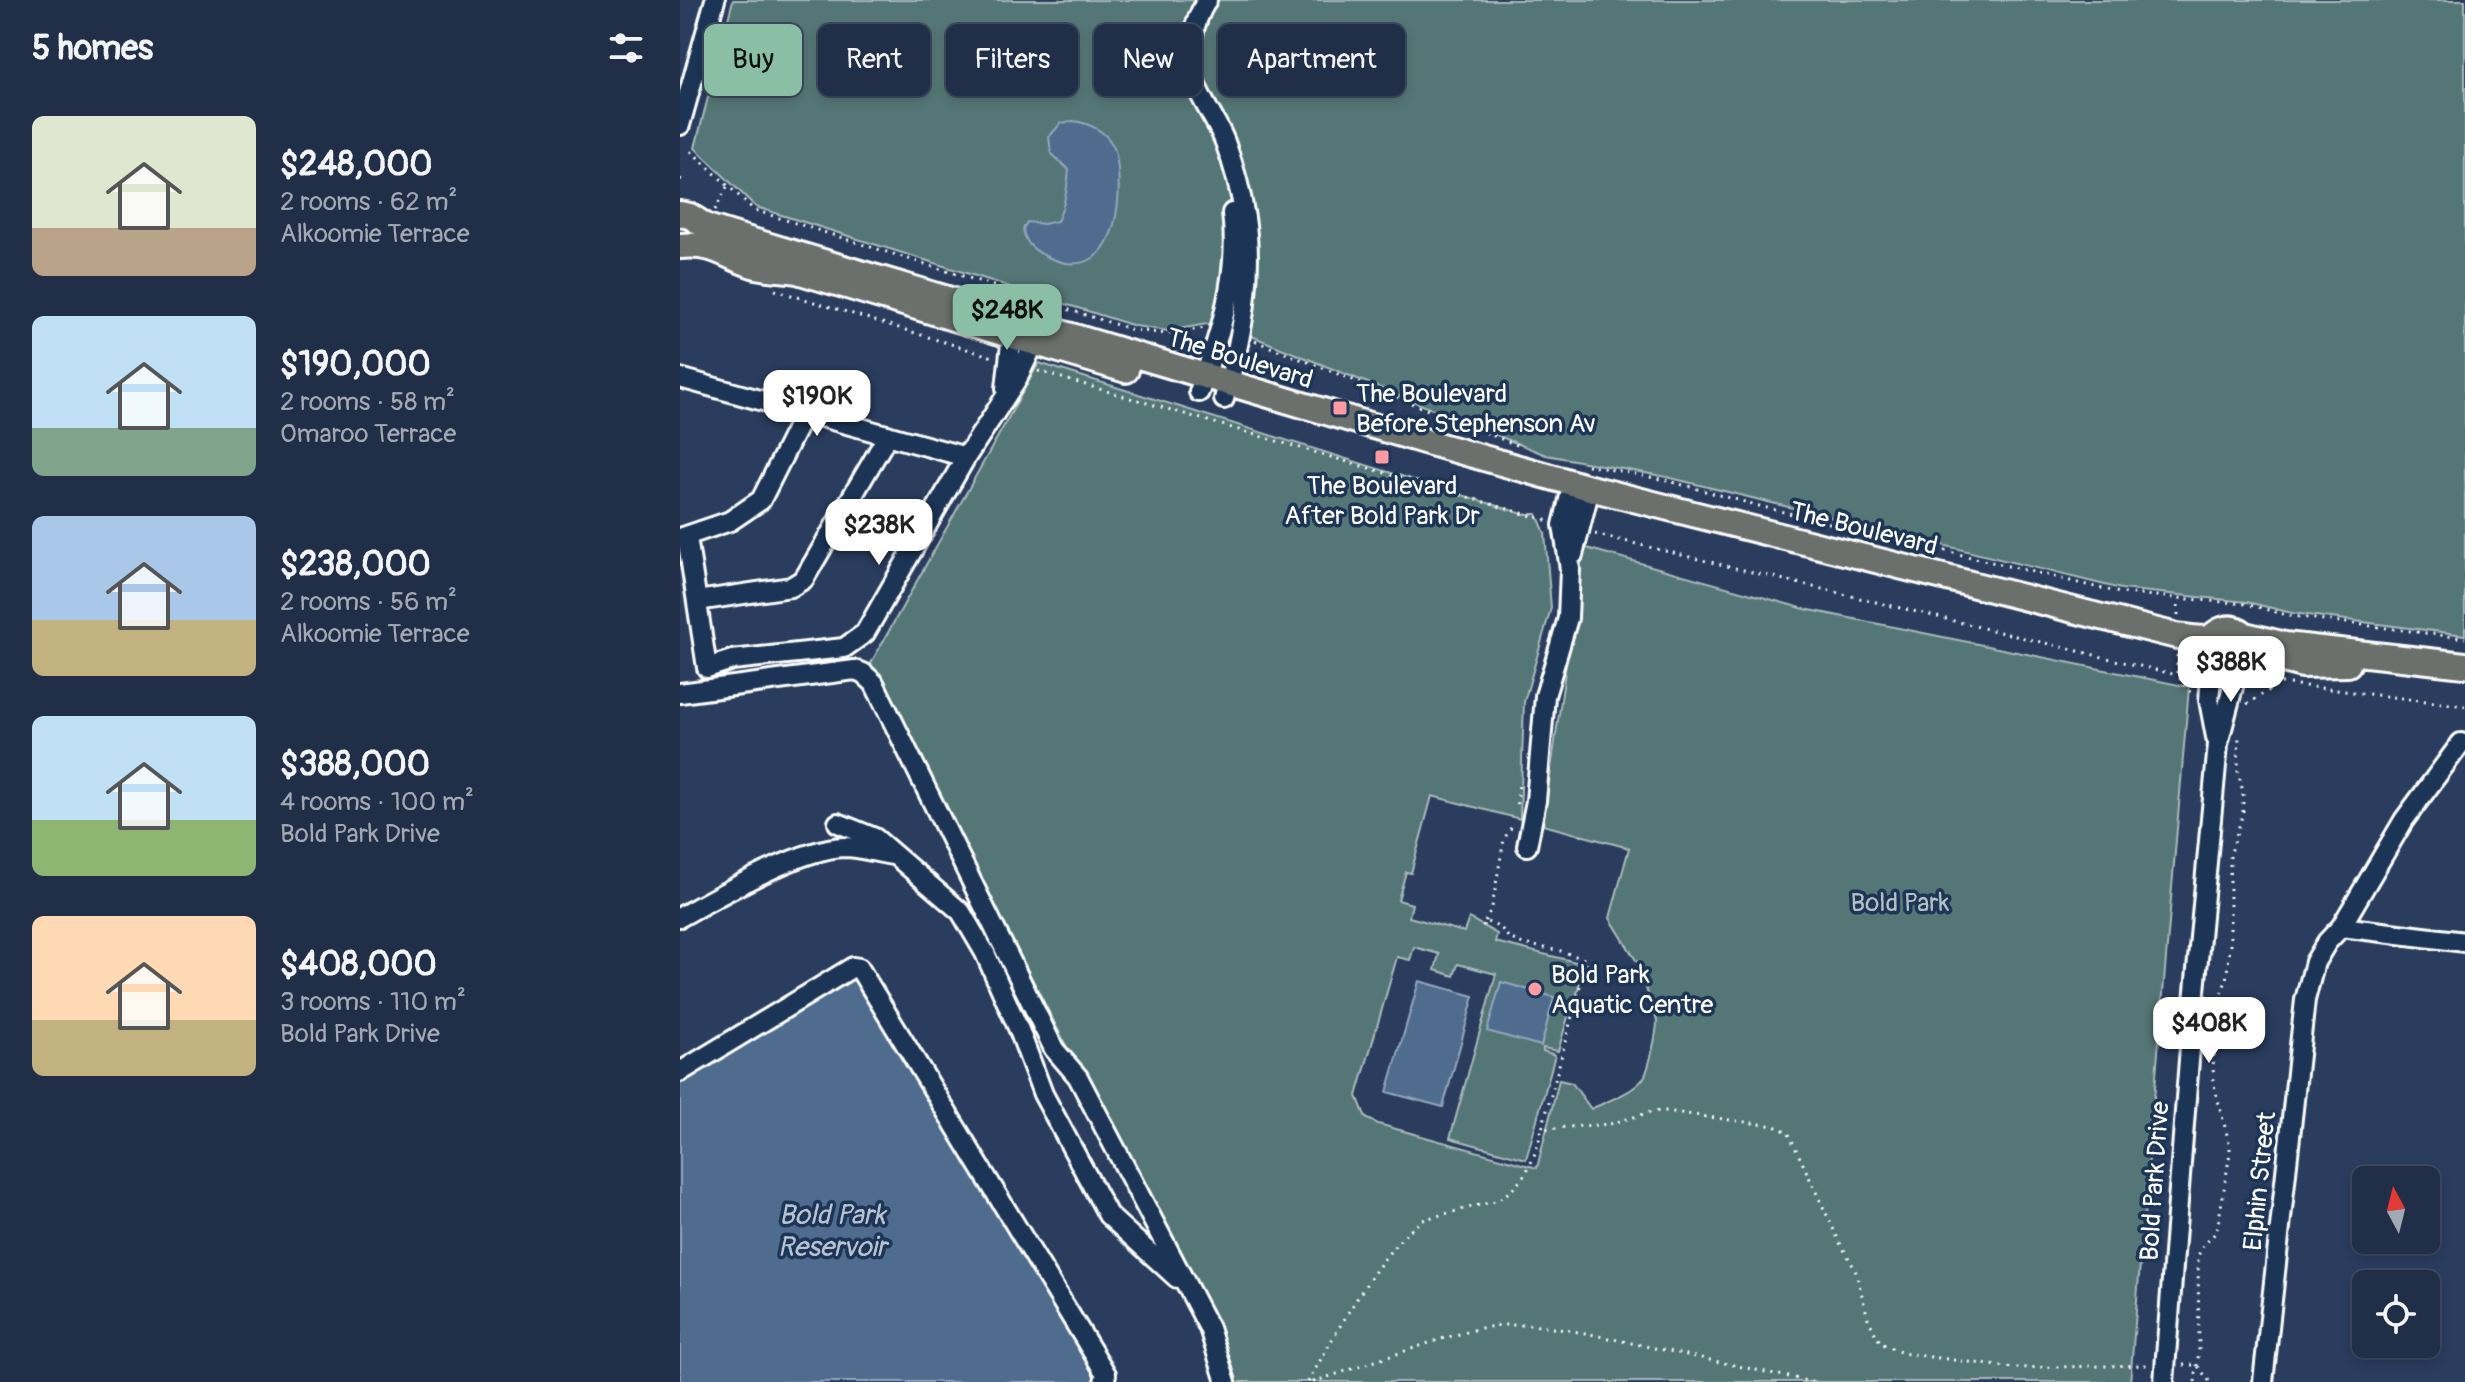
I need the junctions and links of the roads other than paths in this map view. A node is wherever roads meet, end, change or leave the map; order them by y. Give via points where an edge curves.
1 (715, 0) edge
2 (1200, 0) edge
3 (1207, 0) edge
4 (680, 125) edge
5 (680, 214) edge
6 (680, 246) edge
7 (1013, 327) junction
8 (1038, 335) junction
9 (1017, 364) junction
10 (680, 378) edge
11 (1202, 384) junction
12 (1227, 392) junction
13 (805, 412) junction
14 (888, 435) junction
15 (966, 457) junction
16 (1578, 487) junction
17 (683, 537) edge
18 (697, 601) junction
19 (2245, 635) junction
20 (2210, 638) junction
21 (2210, 665) junction
22 (2465, 665) edge
23 (2242, 670) junction
24 (2465, 679) edge
25 (680, 693) edge
26 (2461, 743) dead end
27 (2218, 744) junction
28 (838, 823) dead end
29 (1527, 846) dead end
30 (896, 856) junction
31 (680, 917) edge
32 (2341, 927) junction
33 (2465, 942) edge
34 (680, 1072) edge
35 (1188, 1288) junction
36 (2165, 1373) edge
37 (1104, 1382) edge
38 (1226, 1382) edge
39 (2263, 1382) edge

1 - 4 street
2 - 11 street via 1188,33 1188,74 1229,184 1234,228 1221,330
3 - 12 street via 1193,31 1195,82 1225,141 1248,252 1240,335
5 - 7 main road, The Boulevard
6 - 7 main road, The Boulevard via 722,249 755,266 797,271
7 - 8 main road, The Boulevard
7 - 9 street
8 - 9 street
8 - 11 main road, The Boulevard
9 - 15 street via 1005,395
10 - 13 street
11 - 12 main road, The Boulevard
12 - 16 main road, The Boulevard
13 - 14 street
13 - 17 street via 761,500 730,521
14 - 15 street
14 - 18 street via 804,579 791,587
15 - 18 street via 865,633 844,648 732,660 707,668
16 - 20 main road, The Boulevard via 2177,636
16 - 21 main road, The Boulevard via 2142,639
16 - 29 street via 1568,618 1545,696
17 - 18 street
19 - 20 main road, The Boulevard via 2224,629
19 - 22 main road, The Boulevard via 2285,645
19 - 23 main road via 2251,650
20 - 21 main road
21 - 23 main road, The Boulevard via 2220,673
21 - 27 street, Bold Park Drive via 2209,700
23 - 24 main road, The Boulevard via 2283,660
23 - 27 street, Bold Park Drive
25 - 35 street via 855,670 874,683 1054,1049 1078,1077
26 - 32 street, Elphin Street via 2404,820
27 - 36 street, Bold Park Drive
28 - 30 street via 875,838
30 - 31 street via 846,847 815,852
30 - 35 street via 961,912 985,953 1043,1094 1108,1215
32 - 33 street
32 - 39 street, Elphin Street via 2315,962 2305,1000
34 - 37 street via 859,968 1106,1374
35 - 38 street via 1209,1328

